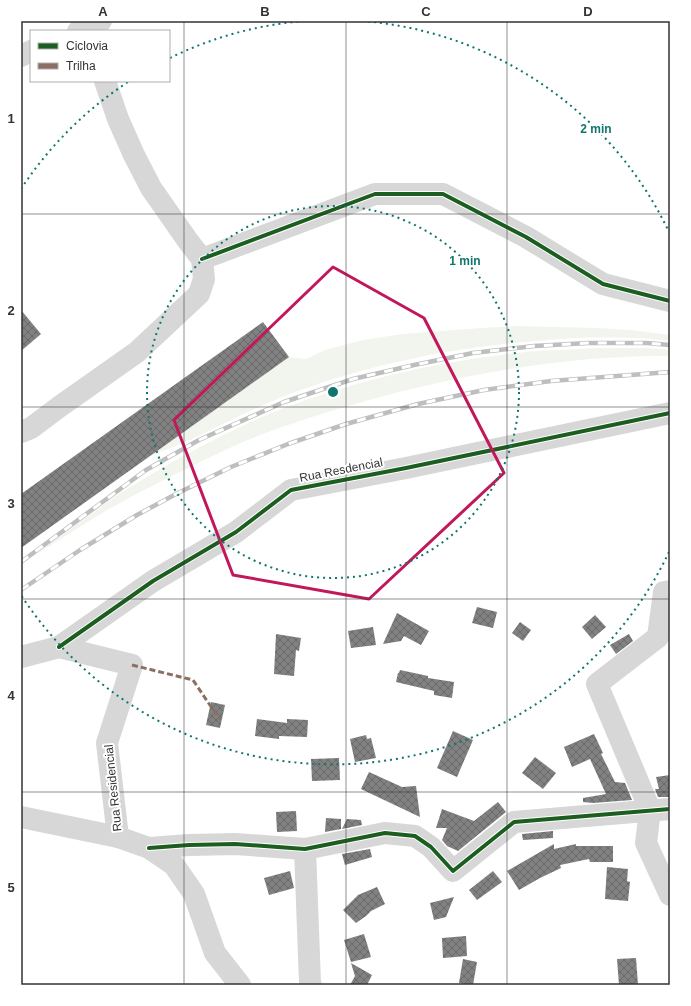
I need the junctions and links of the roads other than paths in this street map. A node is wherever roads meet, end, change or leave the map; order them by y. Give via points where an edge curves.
1 (105, 82) edge
2 (202, 259) junction
3 (670, 302) edge
4 (670, 413) edge
5 (21, 432) edge
6 (670, 591) edge
7 (58, 647) junction
8 (21, 657) edge
9 (660, 810) edge
10 (21, 817) edge
11 (118, 837) junction
12 (150, 848) junction
13 (305, 850) junction
14 (670, 895) edge
15 (240, 985) edge
16 (311, 985) edge

1 - 2 street via 118,119 151,188
2 - 3 street via 375,194 443,194 526,236 604,284
2 - 5 street via 204,279 199,294 137,352 31,428
4 - 7 street, Rua Resdencial via 291,490 236,532 153,581
6 - 9 street via 664,592 658,637 597,684
7 - 8 street, Rua Residencial
7 - 11 street, Rua Residencial via 132,665 107,743
9 - 13 street via 514,822 453,871 432,847 415,836 385,832
9 - 14 street via 646,843
10 - 11 street
11 - 12 street
12 - 13 street via 235,844
12 - 15 street via 174,865 194,894 215,953
13 - 16 street

